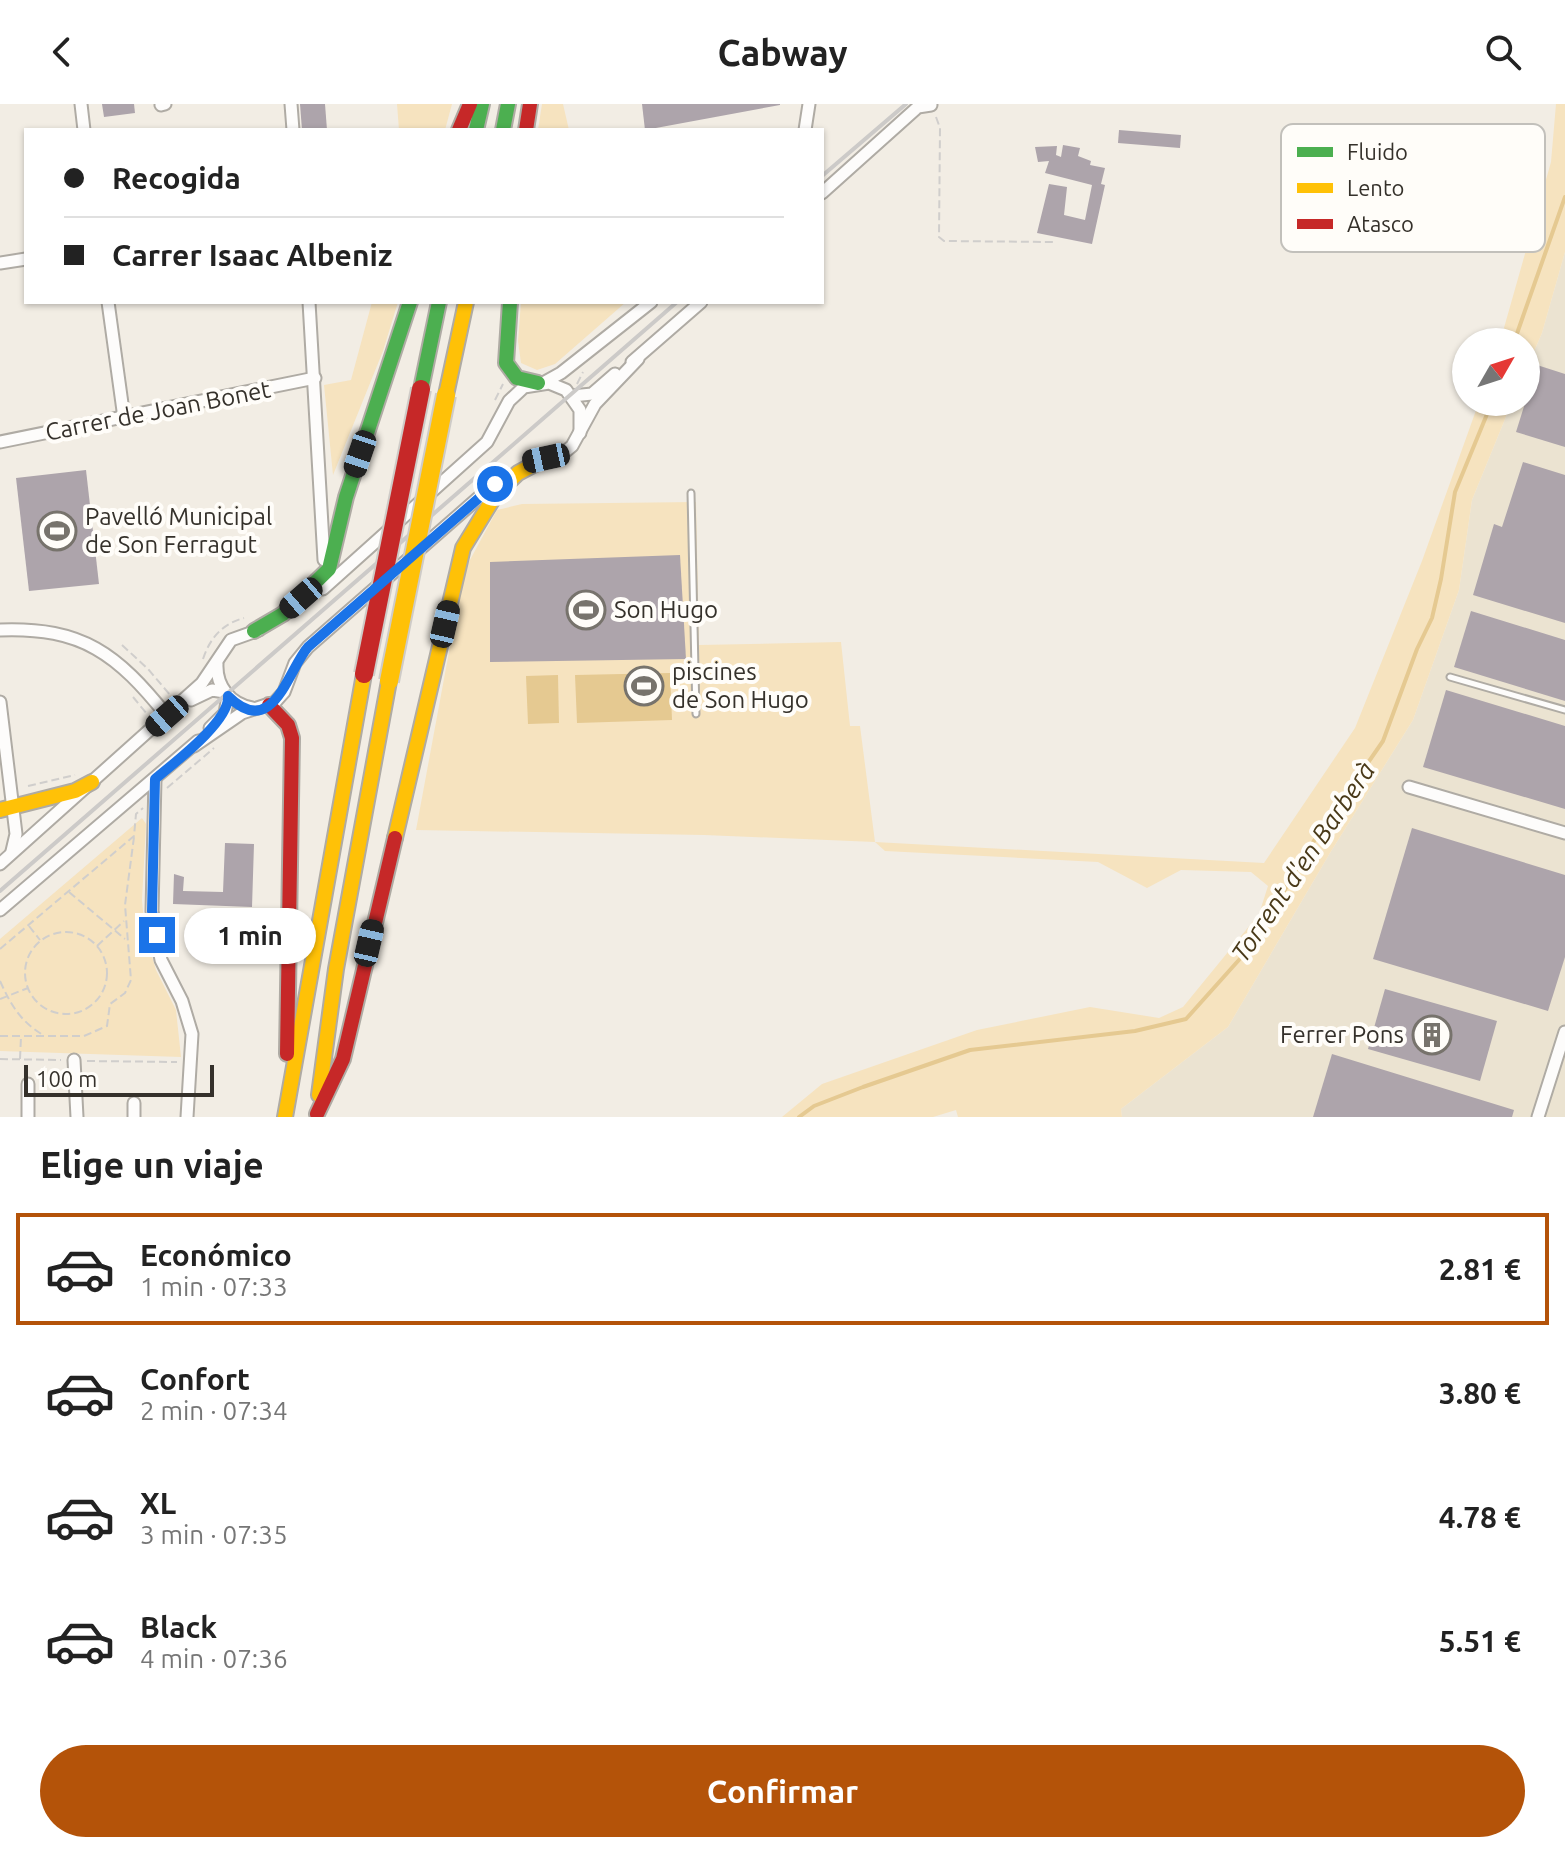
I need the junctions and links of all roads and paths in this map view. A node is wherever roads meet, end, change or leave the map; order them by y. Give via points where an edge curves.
1 (81, 104) edge
2 (291, 104) edge
3 (470, 104) edge
4 (482, 104) edge
5 (508, 104) edge
6 (530, 104) edge
7 (809, 104) edge
8 (931, 105) edge
9 (84, 128) edge
10 (293, 128) edge
11 (460, 128) edge
12 (476, 128) edge
13 (503, 128) edge
14 (526, 128) edge
15 (805, 128) edge
16 (824, 191) edge
17 (1053, 242) dead end
18 (24, 259) edge
19 (0, 263) edge
20 (108, 304) edge
21 (309, 304) edge
22 (409, 304) edge
23 (439, 304) edge
24 (466, 304) edge
25 (510, 304) edge
26 (649, 304) edge
27 (699, 304) edge
28 (612, 334) junction
29 (638, 359) junction
30 (514, 375) junction
31 (315, 378) junction
32 (541, 383) junction
33 (570, 394) junction
34 (496, 404) dead end
35 (124, 418) junction
36 (580, 433) junction
37 (0, 442) edge
38 (546, 458) junction
39 (691, 493) dead end
40 (324, 560) dead end
41 (252, 626) junction
42 (0, 630) edge
43 (122, 645) dead end
44 (220, 654) junction
45 (206, 664) dead end
46 (1450, 677) dead end
47 (129, 692) dead end
48 (226, 694) junction
49 (0, 702) edge
50 (263, 707) junction
51 (1565, 710) edge
52 (164, 712) junction
53 (696, 714) dead end
54 (194, 746) junction
55 (88, 777) junction
56 (155, 779) junction
57 (28, 786) dead end
58 (1409, 787) dead end
59 (155, 798) junction
60 (5, 809) edge
61 (1565, 833) edge
62 (134, 836) junction
63 (4, 861) edge
64 (68, 891) junction
65 (0, 910) edge
66 (125, 921) junction
67 (28, 925) junction
68 (116, 929) junction
69 (41, 941) junction
70 (128, 942) junction
71 (97, 946) junction
72 (0, 949) edge
73 (0, 981) edge
74 (28, 988) junction
75 (7, 996) junction
76 (0, 999) edge
77 (1565, 1032) edge
78 (0, 1036) edge
79 (21, 1036) junction
80 (46, 1036) junction
81 (0, 1059) edge
82 (20, 1059) junction
83 (190, 1059) junction
84 (74, 1060) junction
85 (28, 1084) dead end
86 (134, 1103) dead end
87 (286, 1113) edge
88 (316, 1116) edge
89 (28, 1117) edge
90 (77, 1117) edge
91 (134, 1117) edge
92 (187, 1117) edge
93 (1538, 1117) edge

1 - 9 street
2 - 10 street
3 - 11 main road
4 - 12 main road
5 - 13 main road
6 - 14 main road
7 - 15 street
8 - 16 street via 918,107
8 - 17 path via 940,128 939,237
18 - 19 street
20 - 35 street
21 - 31 street
22 - 41 main road via 346,497 329,569 283,614
23 - 87 main road, bridge via 364,674
24 - 88 main road, bridge via 389,681 336,969
25 - 30 main road via 506,358
26 - 28 street
27 - 29 street
28 - 32 street
28 - 33 street via 573,372
29 - 33 street via 592,394
29 - 36 street via 595,404
30 - 32 main road
30 - 34 path
31 - 35 street, Carrer de Joan Bonet
31 - 40 street
32 - 33 street via 555,384
32 - 41 street via 516,392 487,442 332,582 289,617
33 - 36 street via 580,410
35 - 37 street, Carrer de Joan Bonet
36 - 38 street via 566,452
38 - 50 street via 509,472 308,647 284,692
38 - 88 main road via 521,470 489,500 463,548 343,1059
39 - 53 lane
41 - 44 street
41 - 45 path via 234,625 220,635
42 - 52 street via 41,630 90,644 128,670
43 - 52 path via 172,697
44 - 48 street via 216,669
44 - 52 street via 202,683
46 - 51 lane
47 - 52 path via 149,717
48 - 50 street via 240,705
48 - 52 street via 202,693
48 - 54 street via 225,713
49 - 60 street
50 - 54 street via 232,719
50 - 87 main road via 288,725 292,738
52 - 55 street
54 - 56 street
55 - 57 path
55 - 60 main road via 75,791
55 - 63 street
56 - 59 street
56 - 65 street
58 - 61 street
59 - 62 path via 136,814
59 - 83 street via 152,911 161,960 192,1034
60 - 63 street via 16,839
62 - 64 path
62 - 66 path
64 - 67 path
64 - 68 path
66 - 68 path
66 - 70 path
67 - 69 path
67 - 72 path
68 - 70 path
68 - 71 path
69 - 71 path via 62,932 76,933
69 - 74 path via 25,966
70 - 80 path via 130,988 110,1004 107,1026 84,1036
71 - 74 path via 108,972 99,998 89,1007 63,1014 50,1011
73 - 75 path
74 - 75 path
75 - 76 path
75 - 80 path via 24,1022
77 - 93 street
78 - 79 path
79 - 80 path
79 - 82 path
81 - 82 path
82 - 84 path
83 - 84 path
83 - 92 street
84 - 90 street
85 - 89 street
86 - 91 street

